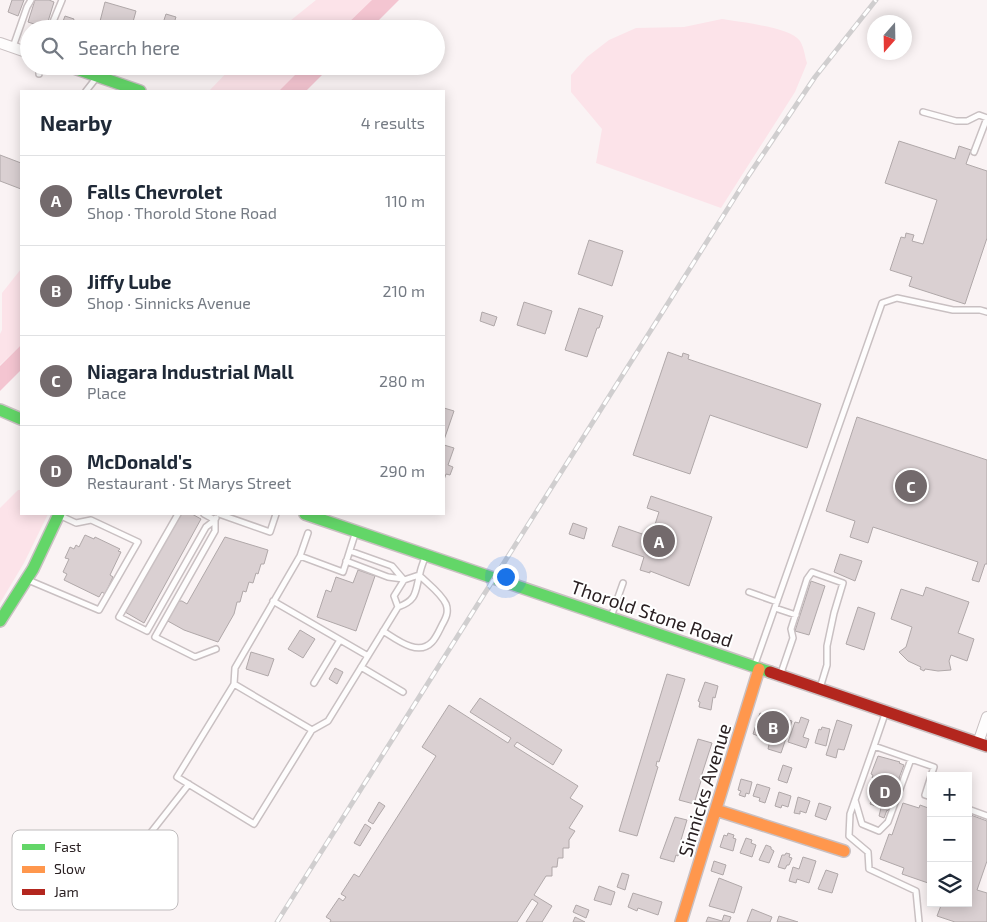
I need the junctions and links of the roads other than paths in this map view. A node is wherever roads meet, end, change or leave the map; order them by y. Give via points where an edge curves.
1 (31, 0) edge
2 (62, 0) edge
3 (23, 20) edge
4 (54, 20) edge
5 (20, 28) edge
6 (0, 43) edge
7 (13, 48) junction
8 (20, 50) edge
9 (94, 75) edge
10 (97, 76) junction
11 (87, 90) edge
12 (137, 90) edge
13 (923, 112) dead end
14 (987, 118) edge
15 (974, 152) dead end
16 (987, 312) edge
17 (0, 410) edge
18 (20, 419) edge
19 (59, 515) edge
20 (61, 515) edge
21 (177, 515) edge
22 (276, 515) edge
23 (308, 515) edge
24 (217, 516) edge
25 (356, 531) junction
26 (308, 533) dead end
27 (350, 551) junction
28 (426, 554) junction
29 (300, 556) junction
30 (346, 561) junction
31 (419, 575) junction
32 (28, 580) junction
33 (404, 580) junction
34 (623, 582) dead end
35 (749, 592) dead end
36 (273, 601) junction
37 (777, 602) junction
38 (398, 607) junction
39 (775, 608) junction
40 (796, 615) junction
41 (611, 617) junction
42 (0, 621) edge
43 (383, 631) junction
44 (340, 640) junction
45 (216, 649) dead end
46 (368, 656) junction
47 (361, 667) junction
48 (756, 668) junction
49 (780, 676) junction
50 (314, 683) dead end
51 (234, 684) junction
52 (820, 689) junction
53 (403, 692) dead end
54 (886, 712) junction
55 (987, 716) edge
56 (312, 730) junction
57 (983, 744) edge
58 (874, 746) junction
59 (911, 759) junction
60 (932, 772) edge
61 (189, 784) junction
62 (855, 799) junction
63 (716, 810) junction
64 (972, 811) edge
65 (987, 816) edge
66 (153, 830) edge
67 (844, 852) dead end
68 (681, 922) edge
69 (919, 922) edge

1 - 3 lane
2 - 4 lane
5 - 7 lane
6 - 7 street
7 - 8 street
9 - 10 main road
10 - 11 lane
10 - 12 main road
13 - 14 lane via 956,121 967,121 979,115
14 - 15 lane
16 - 37 lane via 953,310 897,298 882,303
17 - 18 main road
19 - 32 main road
20 - 32 lane via 76,523 92,520 138,542 100,610
21 - 24 lane via 119,616 146,631 206,527
22 - 24 lane via 270,532
23 - 25 main road, Thorold Stone Road
24 - 45 lane via 215,531 155,637 195,658
25 - 27 lane
25 - 28 main road, Thorold Stone Road
26 - 29 lane
27 - 30 lane
27 - 33 lane via 392,566
28 - 31 lane
28 - 41 main road, Thorold Stone Road
29 - 30 lane via 343,572
29 - 36 lane
30 - 33 lane
31 - 33 lane
31 - 38 lane via 418,589 408,604
31 - 43 lane via 447,605 447,616 432,642 424,648 414,648
32 - 42 main road
33 - 38 lane via 394,596
34 - 41 lane
35 - 37 lane
36 - 44 lane
36 - 51 lane via 235,668
37 - 39 lane
38 - 43 lane
39 - 40 lane
39 - 48 lane
40 - 49 lane via 791,629 793,638
40 - 52 lane via 812,572 843,583
41 - 48 main road, Thorold Stone Road
43 - 46 lane
44 - 46 lane
44 - 50 lane
46 - 47 lane
47 - 53 lane
47 - 56 lane via 328,721
48 - 49 main road, Thorold Stone Road
48 - 63 main road, Sinnicks Avenue
49 - 52 main road, Thorold Stone Road
51 - 56 lane
51 - 61 lane via 177,777
52 - 54 main road, Thorold Stone Road
54 - 57 main road, Thorold Stone Road
54 - 58 lane
55 - 57 street
56 - 61 lane via 254,824
58 - 59 lane
58 - 62 lane
59 - 60 lane via 934,767
59 - 62 lane via 888,822 879,831 862,824
61 - 66 lane
62 - 69 lane via 850,814 849,836 868,852 869,869 916,891
63 - 67 main road
63 - 68 main road, Sinnicks Avenue
64 - 65 lane

